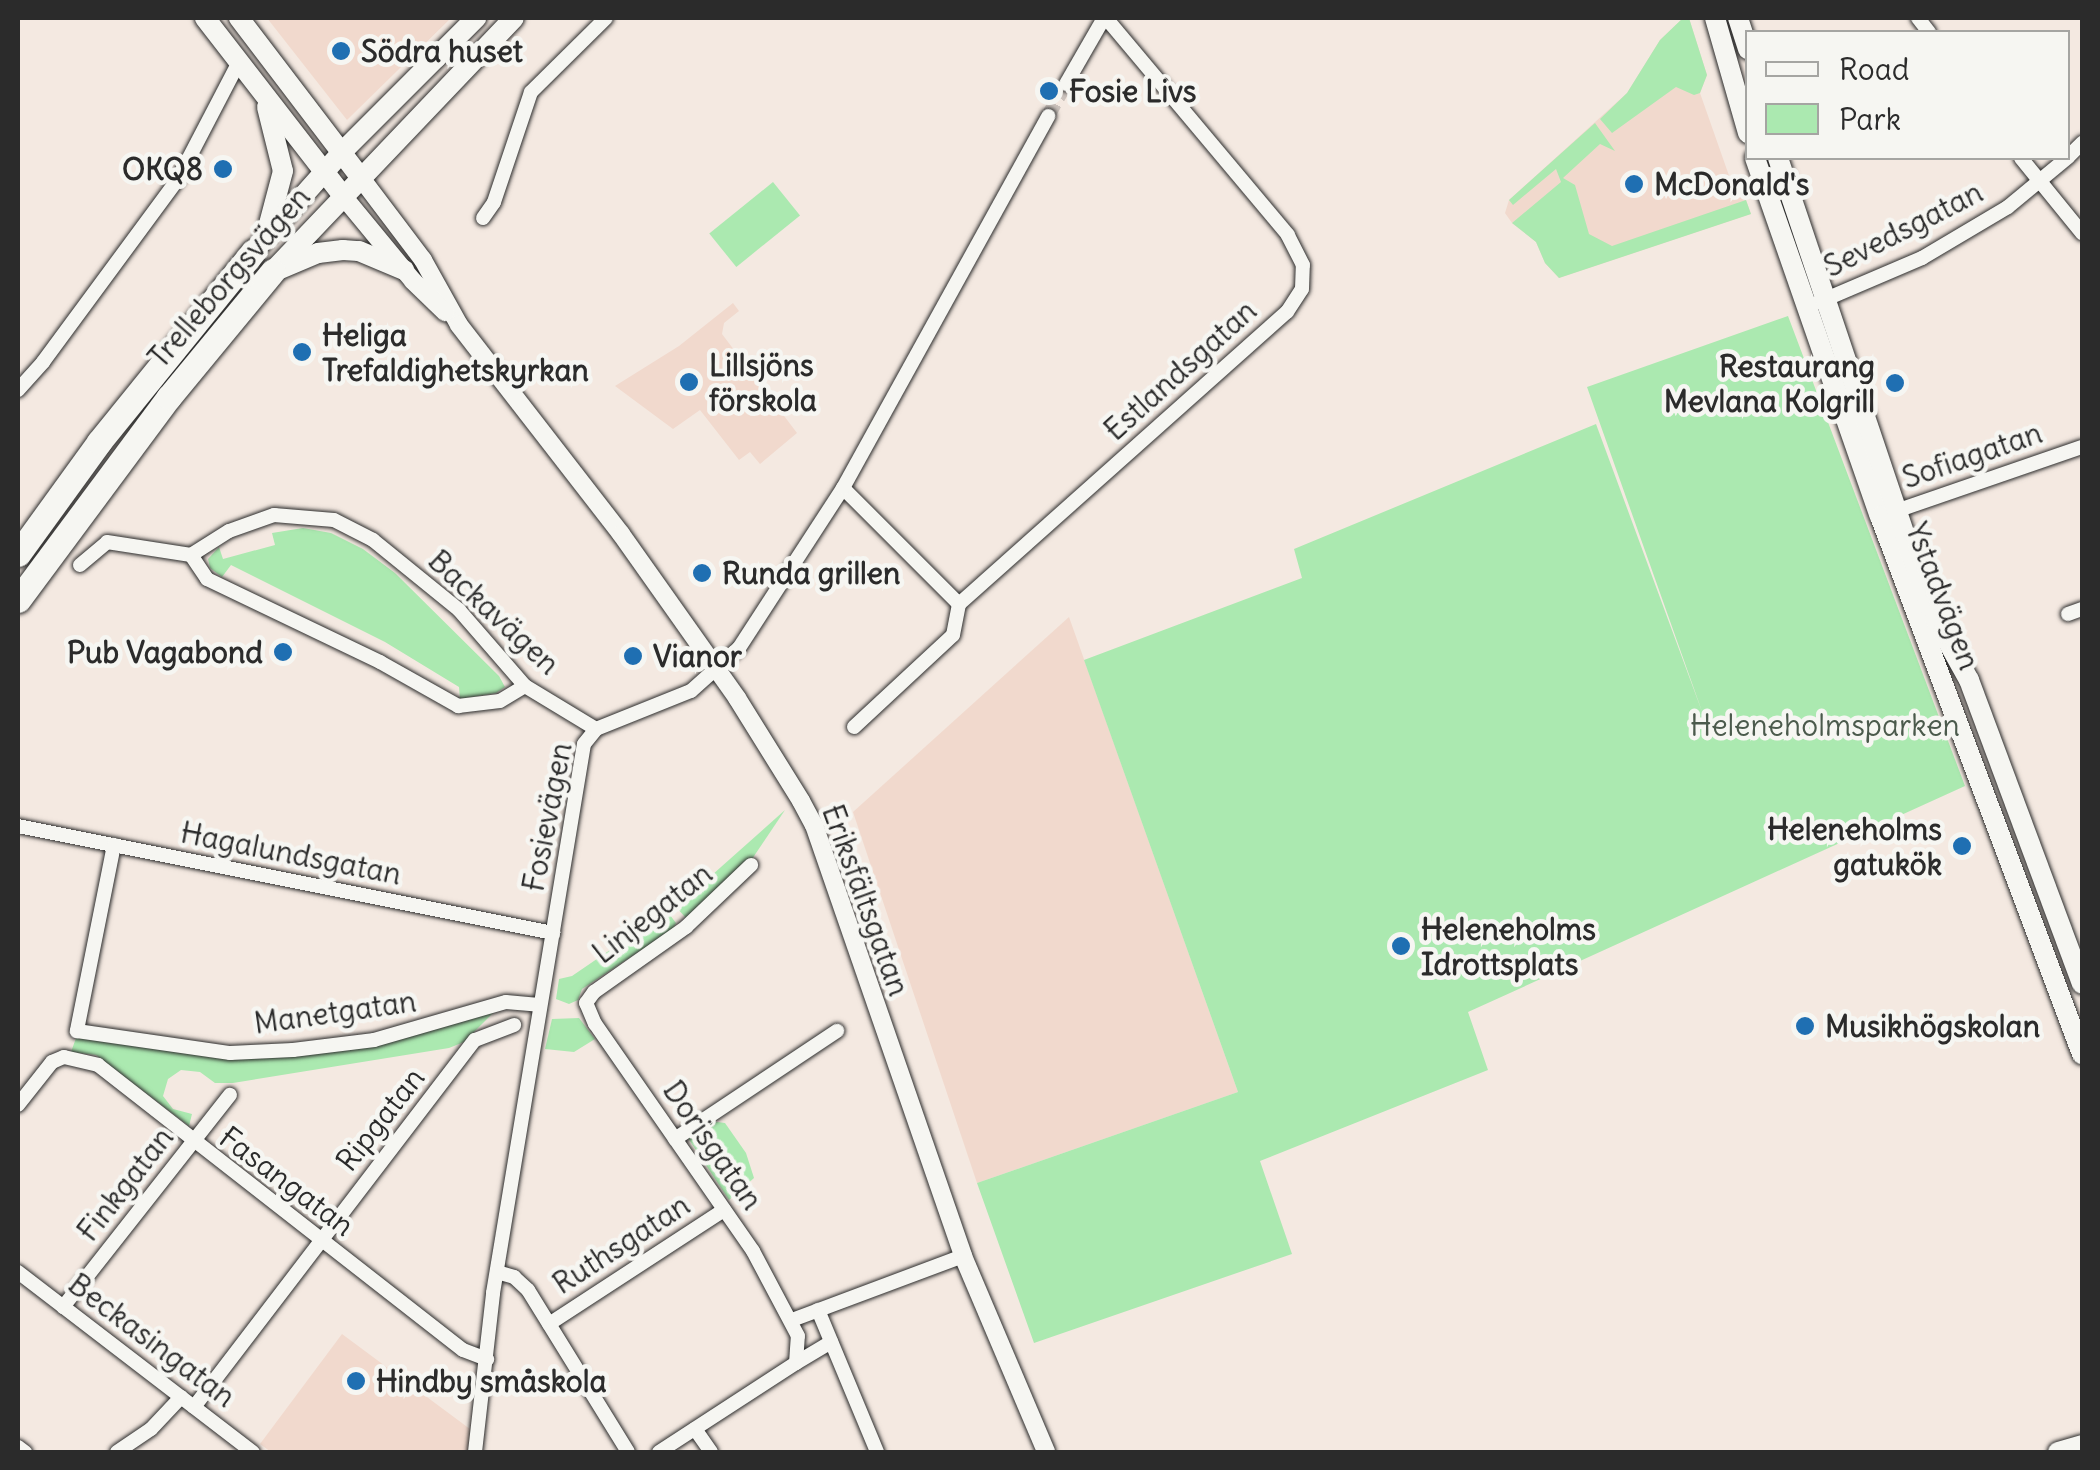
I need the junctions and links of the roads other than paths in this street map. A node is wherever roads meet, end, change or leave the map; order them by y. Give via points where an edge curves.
1 (204, 18) edge
2 (239, 18) edge
3 (476, 18) edge
4 (514, 18) edge
5 (606, 18) edge
6 (1105, 18) edge
7 (1715, 18) edge
8 (239, 62) junction
9 (1066, 84) tunnel mouth
10 (262, 91) junction
11 (1048, 116) tunnel mouth
12 (1745, 123) edge
13 (342, 152) junction
14 (1756, 160) edge
15 (1779, 160) edge
16 (2023, 160) edge
17 (2064, 160) edge
18 (324, 172) junction
19 (361, 178) junction
20 (2040, 183) junction
21 (343, 196) junction
22 (483, 218) dead end
23 (2082, 234) edge
24 (258, 246) junction
25 (404, 270) junction
26 (273, 272) junction
27 (1815, 303) junction
28 (459, 325) junction
29 (18, 390) edge
30 (2082, 447) edge
31 (843, 488) junction
32 (1888, 514) junction
33 (18, 554) edge
34 (191, 555) junction
35 (80, 565) dead end
36 (18, 600) edge
37 (959, 604) junction
38 (716, 671) junction
39 (524, 686) junction
40 (854, 727) dead end
41 (596, 730) junction
42 (18, 826) edge
43 (114, 845) junction
44 (751, 865) dead end
45 (553, 933) junction
46 (2082, 984) edge
47 (586, 1003) joint
48 (538, 1005) junction
49 (514, 1025) dead end
50 (837, 1030) dead end
51 (2082, 1054) edge
52 (230, 1096) dead end
53 (18, 1105) edge
54 (675, 1138) junction
55 (192, 1142) junction
56 (724, 1210) junction
57 (320, 1241) junction
58 (963, 1256) junction
59 (18, 1272) edge
60 (497, 1272) junction
61 (63, 1307) junction
62 (818, 1310) junction
63 (792, 1320) junction
64 (549, 1324) junction
65 (831, 1342) junction
66 (487, 1359) junction
67 (796, 1364) junction
68 (181, 1397) junction
69 (194, 1407) junction
70 (696, 1429) junction
71 (2082, 1445) edge
72 (18, 1447) edge
73 (25, 1452) edge
74 (117, 1452) edge
75 (253, 1452) edge
76 (475, 1452) edge
77 (628, 1452) edge
78 (659, 1452) edge
79 (711, 1452) edge
80 (878, 1452) edge
81 (1046, 1452) edge
82 (2058, 1452) edge

1 - 8 main road
2 - 13 main road
3 - 13 main road, Trelleborgsvägen
4 - 19 main road, Trelleborgsvägen
5 - 22 street via 531,92
6 - 9 street
6 - 37 street, Estlandsgatan via 1288,235 1304,265 1302,288 1286,312
7 - 12 main road
8 - 10 main road
8 - 29 street via 178,179
10 - 18 main road
10 - 24 main road via 282,190
11 - 31 street, Fosievägen
13 - 18 main road, Trelleborgsvägen
13 - 19 main road
14 - 27 main road, Ystadvägen
15 - 27 main road, Ystadvägen
16 - 20 street
17 - 20 street, Sevedsgatan
18 - 21 main road
18 - 24 main road, Trelleborgsvägen
19 - 21 main road, Trelleborgsvägen
19 - 28 street, Eriksfältsgatan via 423,260
20 - 23 street
20 - 27 street, Sevedsgatan via 1922,258
21 - 25 street, Eriksfältsgatan
21 - 26 main road, Trelleborgsvägen
24 - 33 highway, Trelleborgsvägen
25 - 26 main road via 343,250
25 - 28 street, Eriksfältsgatan
26 - 36 highway, Trelleborgsvägen via 169,397
27 - 32 main road, Ystadvägen
28 - 38 street, Eriksfältsgatan via 621,534
30 - 32 street, Sofiagatan
31 - 37 street
31 - 38 street, Fosievägen via 739,648
32 - 46 main road, Ystadvägen via 1970,680
32 - 51 main road, Ystadvägen
34 - 35 street via 108,542
34 - 39 street via 207,579 458,706 500,701
34 - 39 street, Backavägen via 229,531 274,515 334,520 373,540 459,610
37 - 40 street, Estlandsgatan via 952,635
38 - 41 street, Fosievägen via 690,690
38 - 58 street, Eriksfältsgatan via 772,748 814,825
39 - 41 street, Backavägen
41 - 45 street, Fosievägen via 584,744
42 - 43 street, Hagalundsgatan
43 - 45 street, Hagalundsgatan
43 - 48 street, Manetgatan via 77,1031 230,1053 293,1050 374,1040 506,1002
44 - 47 street, Linjegatan via 686,926
45 - 48 street, Fosievägen
47 - 54 street, Dorisgatan
48 - 60 street, Fosievägen
49 - 57 street, Ripgatan via 476,1040
50 - 54 street
52 - 55 street, Finkgatan
53 - 55 street, Fasangatan via 52,1062 64,1057 98,1065
54 - 56 street, Dorisgatan
55 - 57 street, Fasangatan
55 - 61 street, Finkgatan
56 - 63 street, Dorisgatan
56 - 64 street, Ruthsgatan
57 - 66 street, Fasangatan via 464,1350
57 - 69 street, Ripgatan
58 - 62 street
58 - 81 street, Eriksfältsgatan
59 - 61 street, Beckasingatan
60 - 64 street via 528,1290
60 - 66 street, Fosievägen
61 - 68 street, Beckasingatan
62 - 63 street
62 - 65 street
63 - 67 street
64 - 77 street
65 - 67 street
65 - 80 street
66 - 76 street, Fosievägen
67 - 70 street
68 - 69 street, Beckasingatan
68 - 74 street
69 - 75 street, Beckasingatan
70 - 78 street
70 - 79 street
71 - 82 main road
72 - 73 street

